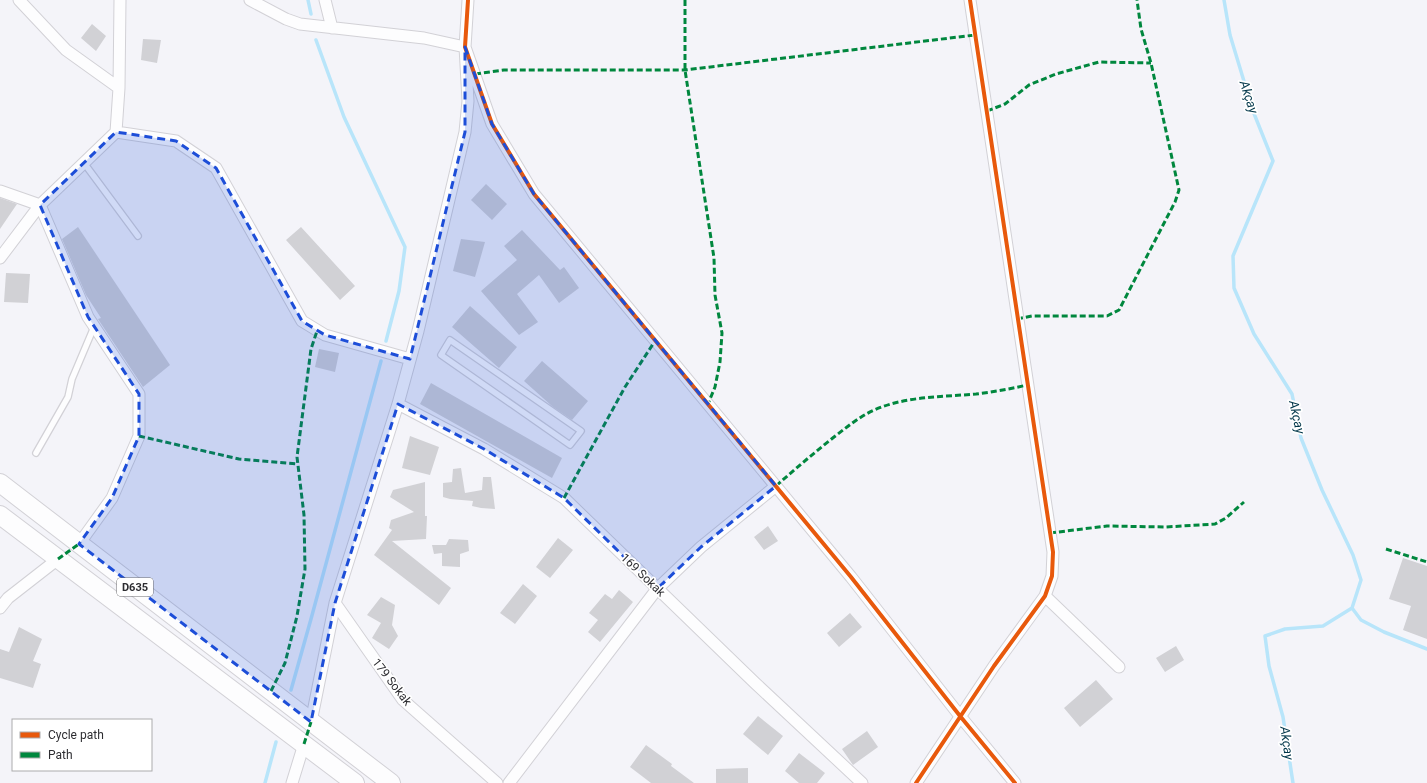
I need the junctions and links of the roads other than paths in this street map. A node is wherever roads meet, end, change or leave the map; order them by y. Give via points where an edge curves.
1 (19, 0) edge
2 (120, 0) edge
3 (250, 0) edge
4 (325, 0) edge
5 (468, 0) edge
6 (970, 0) edge
7 (332, 28) junction
8 (465, 47) junction
9 (119, 88) junction
10 (116, 132) junction
11 (84, 163) junction
12 (0, 191) edge
13 (40, 205) junction
14 (138, 236) dead end
15 (0, 258) edge
16 (94, 326) junction
17 (410, 359) junction
18 (398, 404) junction
19 (570, 444) joint
20 (36, 453) dead end
21 (0, 483) edge
22 (776, 486) junction
23 (0, 515) edge
24 (79, 544) junction
25 (58, 559) junction
26 (657, 589) junction
27 (1045, 596) junction
28 (335, 603) junction
29 (0, 608) edge
30 (1119, 667) dead end
31 (960, 716) junction
32 (311, 722) junction
33 (304, 744) junction
34 (292, 783) edge
35 (355, 783) edge
36 (391, 783) edge
37 (497, 783) edge
38 (509, 783) edge
39 (862, 783) edge
40 (916, 783) edge
41 (1015, 783) edge

1 - 9 street via 66,50
2 - 9 street
3 - 7 street via 300,24
4 - 7 street
5 - 8 street
6 - 27 street via 1053,552 1052,576
7 - 8 street via 424,38
8 - 17 street via 468,101 465,132
8 - 22 street via 492,124 534,194
9 - 10 street
10 - 11 street
10 - 17 street via 176,141 216,168 302,321 325,336
11 - 13 street
11 - 14 lane
12 - 13 street
13 - 15 street
13 - 16 street
16 - 20 lane via 72,379 68,397
16 - 24 street via 139,394 139,436 112,498
17 - 18 street
18 - 26 street, 169 Sokak via 484,449 564,498
18 - 28 street
19 - 19 lane via 441,354 450,340 581,431
21 - 24 highway, D635
22 - 26 street via 701,547
22 - 31 street
23 - 25 highway, D635
24 - 32 highway, D635
25 - 29 street via 8,598
25 - 33 highway, D635
26 - 38 street
26 - 39 street, 169 Sokak
27 - 30 street
27 - 31 street
28 - 32 street
28 - 37 street, 179 Sokak via 403,700
31 - 40 street
31 - 41 street
32 - 36 highway, D635
33 - 34 street
33 - 35 highway, D635

